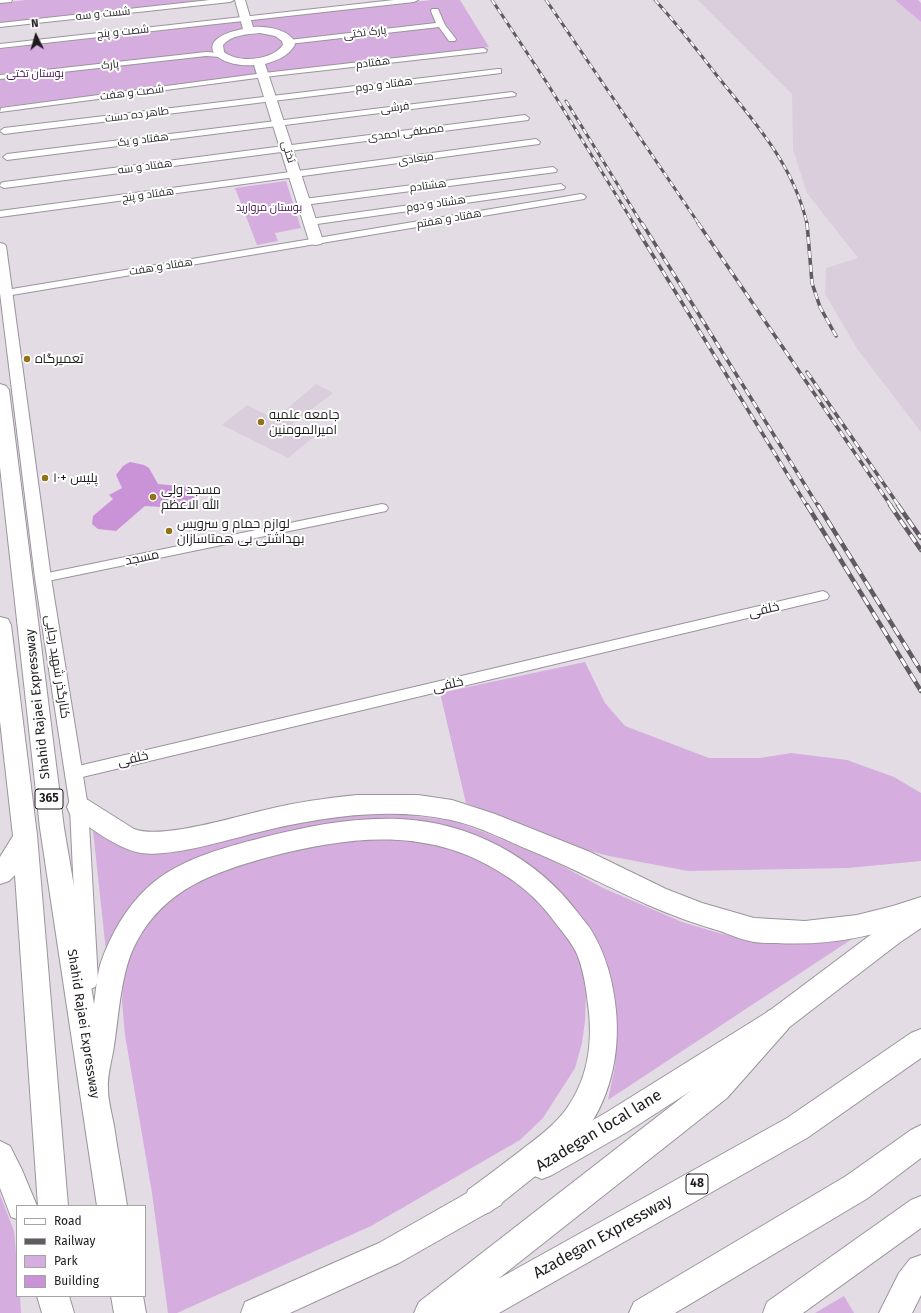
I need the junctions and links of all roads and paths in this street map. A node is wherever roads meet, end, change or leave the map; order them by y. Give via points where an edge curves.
1 (8, 0) edge
2 (230, 0) edge
3 (240, 0) edge
4 (414, 0) edge
5 (0, 1) edge
6 (435, 11) dead end
7 (245, 19) junction
8 (0, 25) edge
9 (442, 25) junction
10 (249, 30) junction
11 (452, 39) dead end
12 (289, 42) junction
13 (0, 46) edge
14 (220, 50) junction
15 (483, 50) dead end
16 (161, 57) junction
17 (259, 62) junction
18 (498, 71) dead end
19 (0, 73) edge
20 (264, 75) junction
21 (0, 77) edge
22 (512, 94) dead end
23 (271, 98) junction
24 (1, 110) dead end
25 (526, 118) dead end
26 (279, 123) junction
27 (4, 131) dead end
28 (536, 142) dead end
29 (287, 148) junction
30 (7, 157) dead end
31 (553, 170) dead end
32 (295, 175) junction
33 (4, 185) dead end
34 (561, 187) dead end
35 (581, 197) dead end
36 (304, 202) junction
37 (0, 214) edge
38 (310, 222) junction
39 (316, 241) junction
40 (0, 246) edge
41 (6, 293) junction
42 (0, 390) edge
43 (382, 508) dead end
44 (34, 580) junction
45 (823, 596) dead end
46 (0, 625) edge
47 (74, 773) junction
48 (79, 807) junction
49 (25, 835) junction
50 (0, 873) edge
51 (921, 908) edge
52 (921, 914) edge
53 (778, 1020) junction
54 (921, 1042) edge
55 (93, 1089) junction
56 (921, 1140) edge
57 (0, 1156) edge
58 (479, 1201) junction
59 (22, 1205) edge
60 (53, 1205) edge
61 (112, 1205) edge
62 (921, 1210) edge
63 (921, 1270) edge
64 (53, 1297) edge
65 (61, 1297) edge
66 (127, 1297) edge
67 (58, 1313) edge
68 (62, 1313) edge
69 (130, 1313) edge
70 (256, 1313) edge
71 (430, 1313) edge
72 (465, 1313) edge
73 (645, 1313) edge
74 (778, 1313) edge
75 (895, 1313) edge

1 - 5 street
2 - 8 street, شست و سه
3 - 7 main road
4 - 7 street, شصت و پنج
6 - 9 street
7 - 10 main road
7 - 13 street, شصت و پنج
9 - 11 street
9 - 12 street, پارک تختی
10 - 12 main road via 275,33
10 - 14 main road via 229,36
12 - 17 main road via 286,52
14 - 16 street, پارک via 206,54
14 - 17 main road via 236,61
15 - 20 street, هفتادم
16 - 19 street, پارک
16 - 21 street, پارک
17 - 20 main road, تختی
18 - 23 street, هفتاد و دوم
20 - 23 main road, تختی
20 - 24 street, شصت و هفت
22 - 26 street, فرشی
23 - 26 main road, تختی
23 - 27 street, طاهر ده دست
25 - 29 street, مصطفی احمدی
26 - 29 main road, تختی
26 - 30 street, هفتاد و یک
28 - 32 street, میعادی
29 - 32 main road, تختی
29 - 33 street, هفتاد و سه
31 - 36 street, هشتادم
32 - 36 main road, تختی
32 - 37 street, هفتاد و پنج
34 - 38 street, هشتاد و دوم
35 - 39 street, هفتاد و هفتم
36 - 38 main road, تختی
38 - 39 main road, تختی
39 - 41 street, هفتاد و هفت
40 - 41 street, کنارگذر شهید رجایی
41 - 44 street, کنارگذر شهید رجایی
42 - 44 highway, Shahid Rajaei Expressway / 365
43 - 44 street, مسجد
44 - 47 street, کنارگذر شهید رجایی
44 - 55 highway, Shahid Rajaei Expressway / 365 via 52,828
45 - 47 street, خلفی
46 - 49 highway, Shahid Rajaei Expressway / 365
47 - 48 street, کنارگذر شهید رجایی
48 - 51 highway via 125,836 139,842 155,844 329,808 357,805 418,805 452,810 486,821 581,860 657,897 754,930 805,933 857,927
48 - 55 street, کنارگذر شهید رجایی
49 - 50 highway via 14,858
49 - 60 highway, Shahid Rajaei Expressway / 365
52 - 53 main road, Azadegan local lane
53 - 58 main road, Azadegan local lane via 617,1122
53 - 71 highway via 717,1088
54 - 72 highway, Azadegan Expressway / 48 via 797,1128
55 - 58 highway via 114,963 120,945 143,908 174,881 194,870 243,853 298,839 393,829 418,830 441,835 489,852 545,891 585,944 598,980 604,1012 604,1044 599,1069 592,1095 576,1120 555,1142
55 - 61 highway, Shahid Rajaei Expressway / 365
56 - 73 highway via 857,1187
57 - 59 highway
58 - 70 main road, Azadegan local lane via 389,1253
62 - 74 main road
63 - 75 highway via 910,1284
64 - 67 highway
65 - 68 highway
66 - 69 highway

